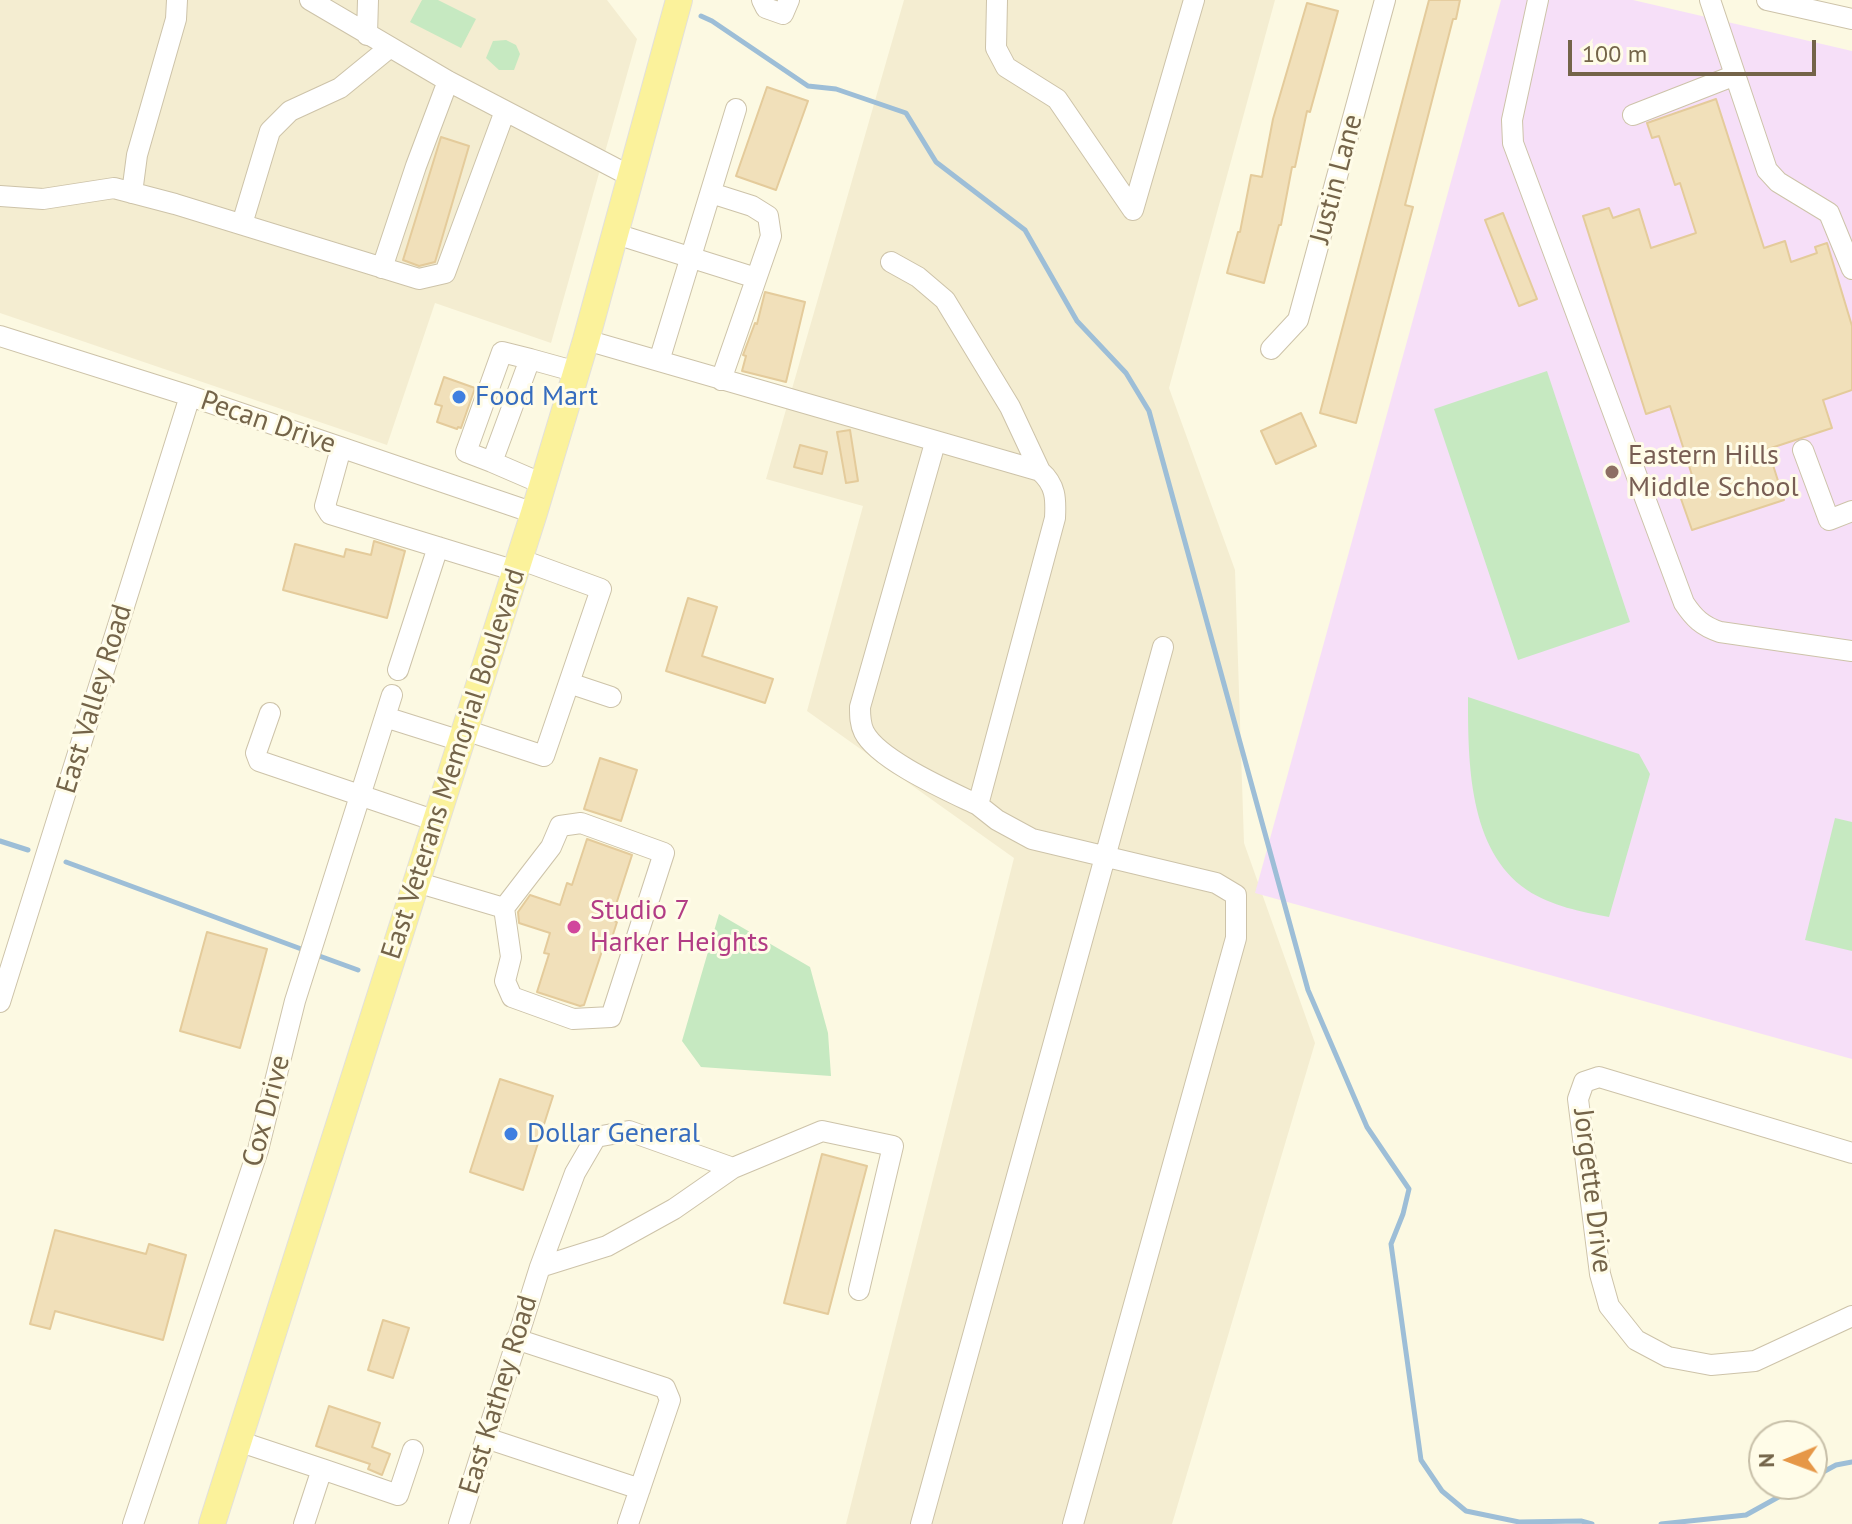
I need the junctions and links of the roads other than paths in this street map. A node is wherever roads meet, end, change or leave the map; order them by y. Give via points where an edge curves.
1 (177, 0) edge
2 (310, 0) edge
3 (368, 0) edge
4 (679, 0) edge
5 (762, 0) edge
6 (997, 0) edge
7 (1194, 0) edge
8 (1385, 0) edge
9 (1538, 0) edge
10 (1710, 0) edge
11 (1782, 2) edge
12 (1825, 6) edge
13 (786, 7) edge
14 (1852, 19) edge
15 (367, 35) junction
16 (389, 48) junction
17 (1733, 76) junction
18 (448, 81) junction
19 (736, 109) dead end
20 (505, 111) junction
21 (1633, 115) dead end
22 (632, 177) junction
23 (132, 193) junction
24 (711, 193) junction
25 (0, 196) edge
26 (242, 224) junction
27 (616, 234) junction
28 (690, 259) junction
29 (891, 262) dead end
30 (382, 268) junction
31 (1852, 269) edge
32 (756, 278) junction
33 (0, 336) edge
34 (586, 340) junction
35 (1271, 349) dead end
36 (530, 359) junction
37 (659, 361) junction
38 (577, 372) junction
39 (721, 380) junction
40 (190, 396) junction
41 (935, 443) junction
42 (341, 448) junction
43 (1803, 450) dead end
44 (466, 452) junction
45 (492, 462) junction
46 (1040, 471) junction
47 (543, 484) junction
48 (454, 486) junction
49 (1852, 511) edge
50 (534, 513) junction
51 (438, 547) junction
52 (518, 565) junction
53 (1163, 647) dead end
54 (1852, 651) edge
55 (398, 670) dead end
56 (569, 683) junction
57 (392, 695) dead end
58 (611, 697) dead end
59 (270, 713) dead end
60 (385, 717) junction
61 (463, 736) junction
62 (360, 795) junction
63 (978, 805) junction
64 (436, 821) junction
65 (1106, 856) junction
66 (416, 882) junction
67 (504, 908) junction
68 (0, 1002) edge
69 (1852, 1153) edge
70 (733, 1168) junction
71 (540, 1267) junction
72 (859, 1290) dead end
73 (1852, 1316) edge
74 (516, 1339) junction
75 (486, 1438) junction
76 (238, 1441) junction
77 (413, 1450) dead end
78 (322, 1469) junction
79 (640, 1489) junction
80 (133, 1524) edge
81 (212, 1524) edge
82 (304, 1524) edge
83 (459, 1524) edge
84 (628, 1524) edge
85 (921, 1524) edge
86 (1073, 1524) edge

1 - 23 street
2 - 15 street
3 - 15 street
4 - 22 main road, East Veterans Memorial Boulevard
5 - 13 street via 766,8
6 - 7 street via 996,48 1006,67 1057,99 1133,210
8 - 35 street, Justin Lane via 1298,320
9 - 54 street via 1512,120 1513,143 1684,603 1694,618 1720,632
10 - 17 street
11 - 12 street
12 - 14 street
15 - 16 street
16 - 18 street
16 - 26 street via 340,88 290,111 270,131
17 - 21 street
17 - 31 street via 1767,170 1829,213
18 - 20 street
18 - 30 street
19 - 24 street
20 - 22 street
20 - 30 street via 445,273 419,279
22 - 27 main road, East Veterans Memorial Boulevard
23 - 25 street via 114,188 43,199
23 - 26 street
24 - 28 street
24 - 32 street via 768,216 771,236
26 - 30 street
27 - 28 street
27 - 34 main road, East Veterans Memorial Boulevard
28 - 32 street
28 - 37 street
29 - 46 street via 945,300 1010,407
32 - 39 street
33 - 40 street, Pecan Drive
34 - 37 street
34 - 38 main road, East Veterans Memorial Boulevard
36 - 38 street
36 - 44 street via 502,352
36 - 45 street
37 - 39 street
38 - 47 main road, East Veterans Memorial Boulevard
39 - 41 street
40 - 42 street, Pecan Drive
40 - 68 street, East Valley Road
41 - 46 street
41 - 63 street via 860,707 861,723 883,752
42 - 48 street, Pecan Drive
42 - 51 street via 325,506 330,514
43 - 49 street via 1829,520
44 - 45 street
44 - 48 street
45 - 47 street
46 - 63 street via 1056,495 1055,518
47 - 50 main road, East Veterans Memorial Boulevard
48 - 50 street, Pecan Drive
50 - 52 main road, East Veterans Memorial Boulevard
51 - 52 street
51 - 55 street
52 - 56 street via 601,589
52 - 61 main road, East Veterans Memorial Boulevard
53 - 65 street
56 - 58 street
56 - 61 street via 544,756
57 - 60 street, Cox Drive
59 - 62 street via 256,753 259,761
60 - 61 street
60 - 62 street, Cox Drive
61 - 64 main road, East Veterans Memorial Boulevard
62 - 64 street
62 - 80 street, Cox Drive via 295,1001 258,1150
63 - 65 street via 1032,839
64 - 66 main road, East Veterans Memorial Boulevard
65 - 85 street
65 - 86 street via 1216,883 1236,895 1236,938
66 - 67 street
66 - 76 main road, East Veterans Memorial Boulevard
67 - 67 street via 551,847 560,826 581,823 664,853 611,1017 573,1019 512,997 505,981 511,957
69 - 73 street, Jorgette Drive via 1599,1077 1584,1082 1578,1099 1600,1274 1609,1306 1636,1340 1668,1357 1711,1365 1755,1361
70 - 71 street via 607,1246
70 - 71 street, East Kathey Road via 629,1131 596,1137 575,1173
70 - 72 street via 822,1131 893,1146
71 - 74 street, East Kathey Road
74 - 75 street, East Kathey Road
74 - 79 street via 665,1388 670,1400
75 - 79 street
75 - 83 street, East Kathey Road
76 - 78 street
76 - 81 main road, East Veterans Memorial Boulevard
77 - 78 street via 398,1495
78 - 82 street
79 - 84 street

